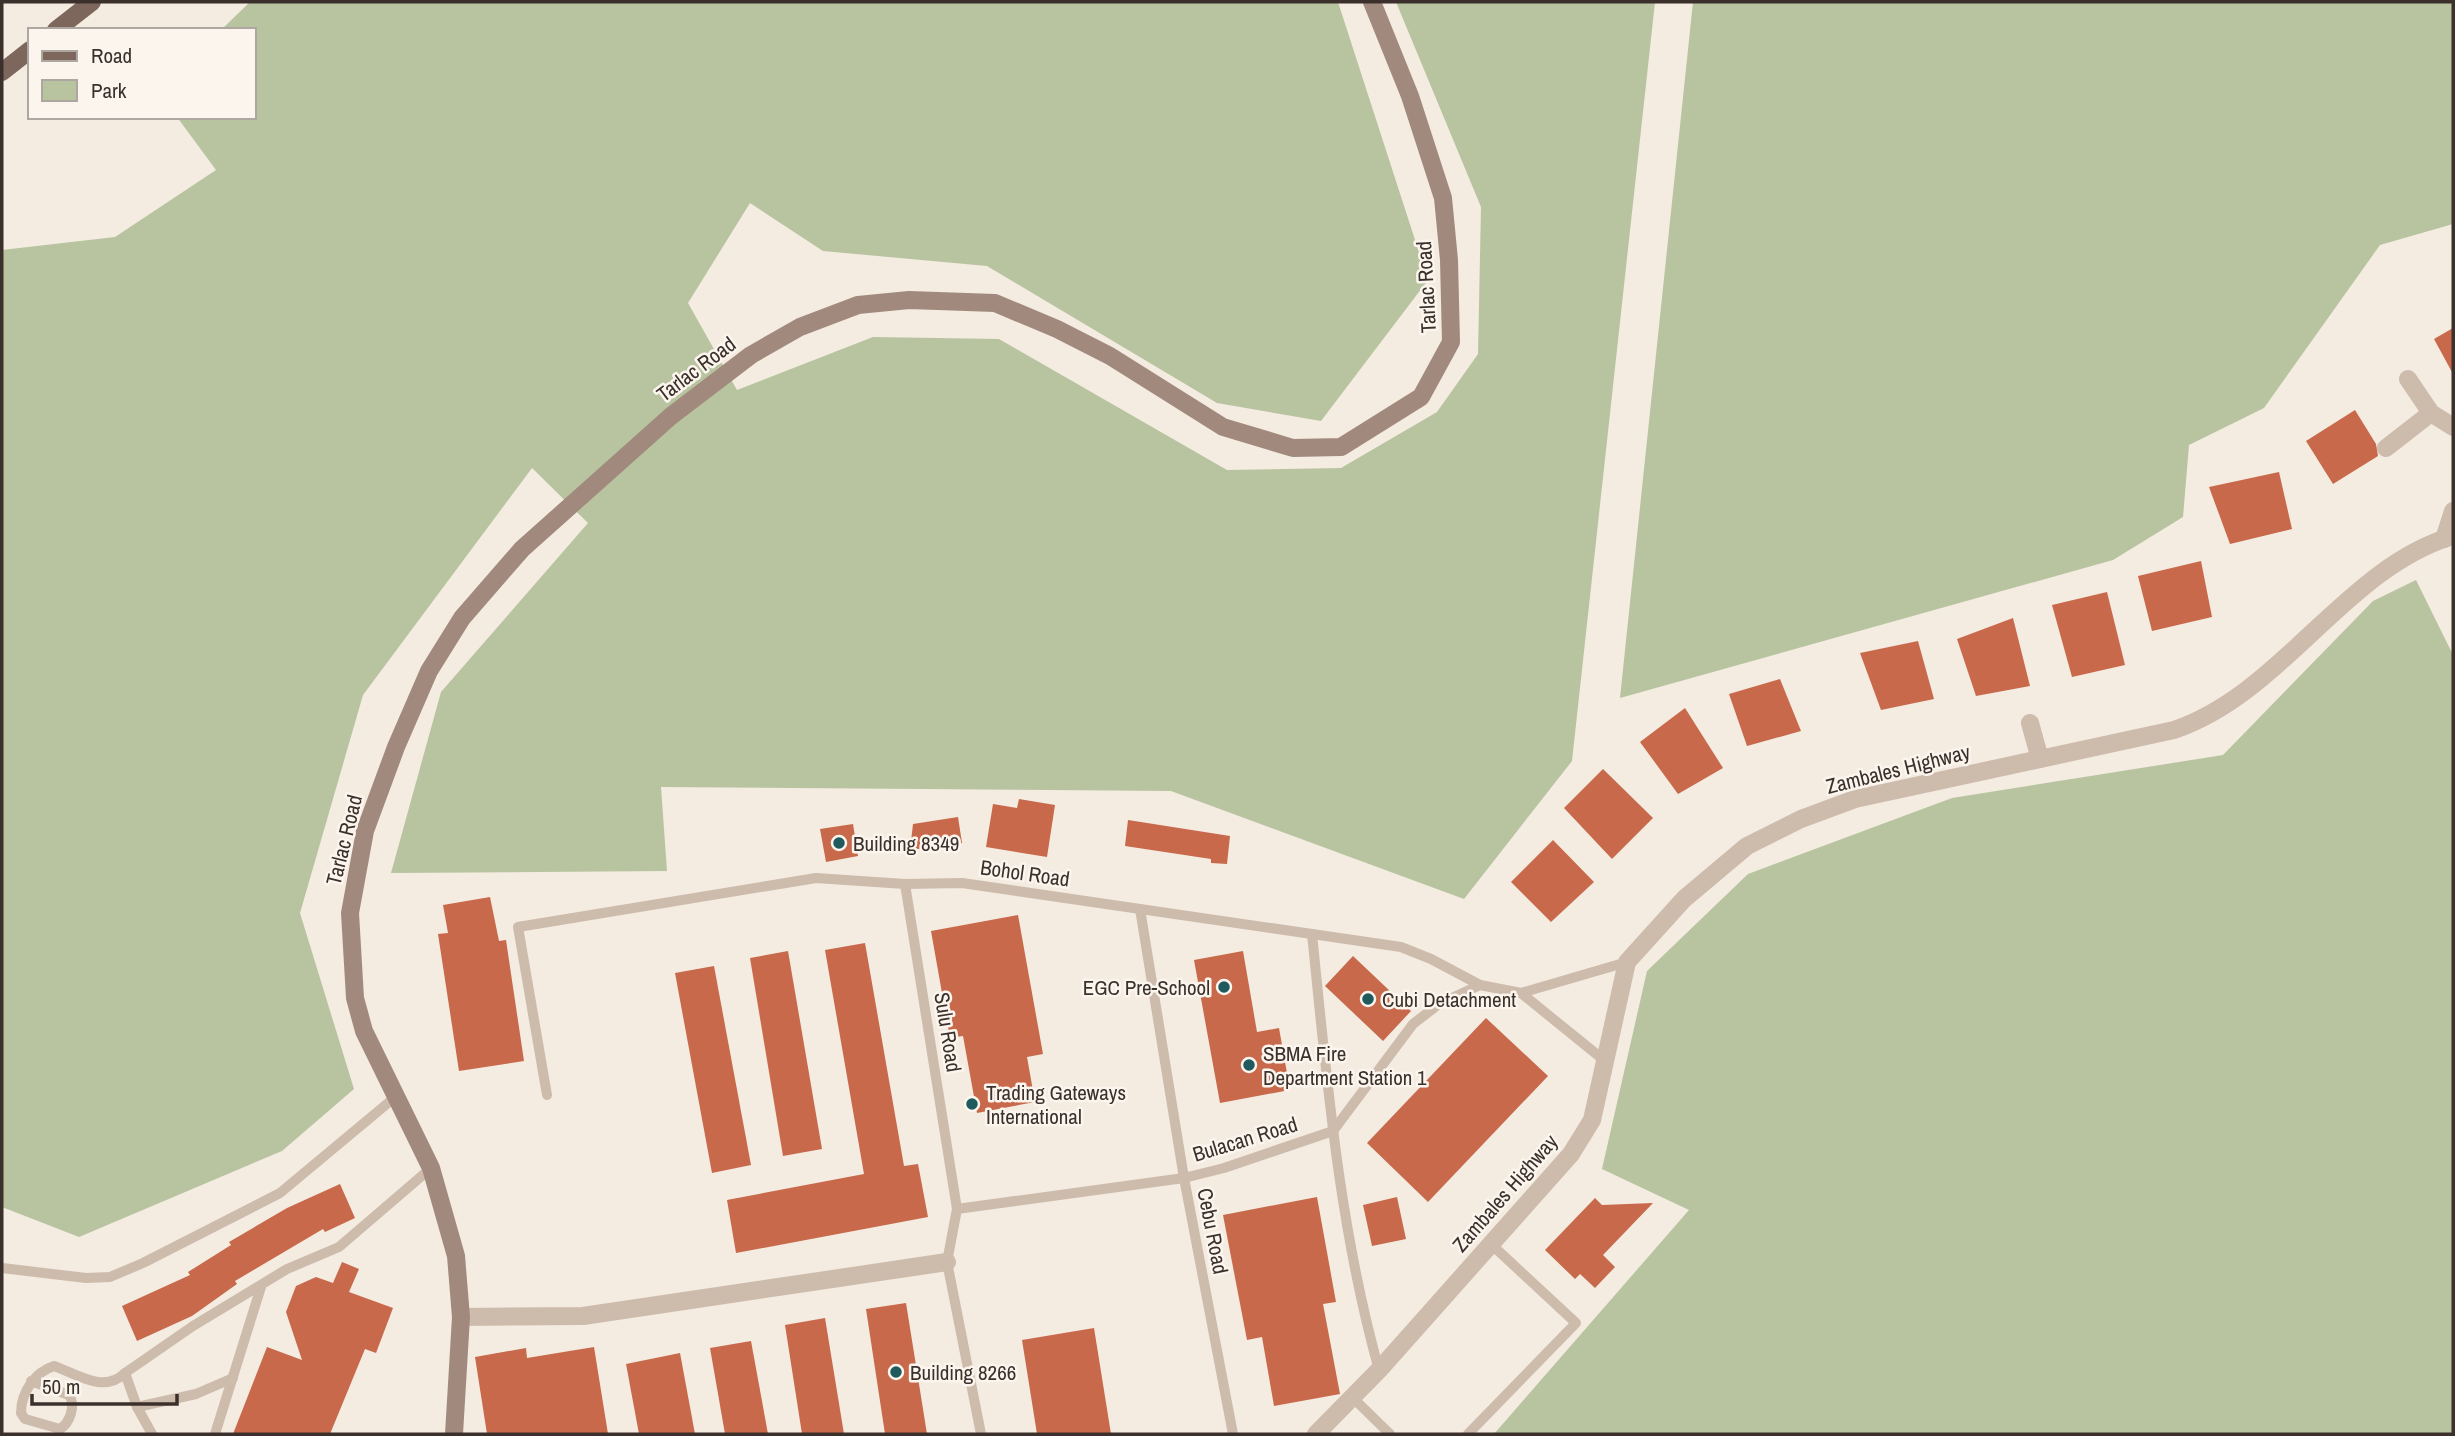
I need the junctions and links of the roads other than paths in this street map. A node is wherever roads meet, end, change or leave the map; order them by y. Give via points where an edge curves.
1 (92, 2) edge
2 (1372, 2) edge
3 (59, 28) edge
4 (28, 52) edge
5 (2, 72) edge
6 (2409, 379) dead end
7 (2431, 413) junction
8 (2453, 426) edge
9 (2386, 448) dead end
10 (2453, 511) edge
11 (2449, 537) edge
12 (2030, 723) dead end
13 (2040, 759) junction
14 (905, 884) junction
15 (1140, 909) junction
16 (1312, 934) junction
17 (1627, 962) junction
18 (1480, 985) junction
19 (1521, 993) junction
20 (1605, 1061) junction
21 (547, 1096) dead end
22 (394, 1098) junction
23 (1333, 1131) junction
24 (431, 1168) junction
25 (1184, 1178) junction
26 (957, 1209) junction
27 (1492, 1244) junction
28 (947, 1262) junction
29 (2, 1268) edge
30 (261, 1287) junction
31 (461, 1317) junction
32 (1379, 1370) junction
33 (125, 1373) junction
34 (233, 1378) junction
35 (31, 1381) junction
36 (1353, 1398) junction
37 (136, 1407) junction
38 (152, 1434) edge
39 (215, 1434) edge
40 (454, 1434) edge
41 (981, 1434) edge
42 (1233, 1434) edge
43 (1316, 1434) edge
44 (1390, 1434) edge
45 (1468, 1434) edge

1 - 3 main road
2 - 22 main road, Tarlac Road via 1410,96 1443,198 1451,342 1421,397 1341,447 1293,447 1223,427 1110,356 995,303 909,300 858,305 800,327 751,355 671,416 522,550 462,618 429,671 365,831 350,913 355,999
4 - 5 main road
6 - 7 street
7 - 8 street
7 - 9 street
10 - 11 street
11 - 13 street, Zambales Highway via 2387,569 2237,699 2203,720
12 - 13 street
13 - 17 street, Zambales Highway via 1855,799 1801,819 1747,846 1684,899
14 - 15 lane, Bohol Road via 962,883
14 - 21 lane, Bohol Road via 816,878 518,927
14 - 26 lane, Sulu Road
15 - 16 lane, Bohol Road
15 - 25 lane, Cebu Road
16 - 18 lane, Bohol Road via 1401,947
16 - 23 lane
17 - 19 lane, Bohol Road
17 - 20 street, Zambales Highway
18 - 19 lane, Bohol Road
18 - 23 lane via 1439,1004 1413,1024
19 - 20 lane, Bohol Road
20 - 27 street, Zambales Highway via 1592,1120 1571,1154
22 - 24 main road, Tarlac Road
22 - 29 lane via 280,1193 110,1277 60,1277
23 - 25 lane, Bulacan Road
23 - 32 lane via 1359,1298
24 - 30 lane via 339,1247 287,1269
24 - 31 main road, Tarlac Road via 456,1256
25 - 26 lane, Bulacan Road
25 - 42 lane, Cebu Road
26 - 28 lane, Sulu Road
27 - 32 street, Zambales Highway
27 - 45 lane via 1576,1323
28 - 31 street via 583,1316
28 - 41 lane, Sulu Road
30 - 33 lane
30 - 34 lane
31 - 40 main road, Tarlac Road
32 - 36 street, Zambales Highway
33 - 35 lane via 110,1384 101,1384 54,1366
33 - 37 lane
34 - 37 lane via 195,1394
34 - 39 lane
35 - 35 lane via 20,1408 25,1419 60,1429 65,1426 73,1405 69,1395
36 - 43 street, Zambales Highway
36 - 44 lane
37 - 38 lane

